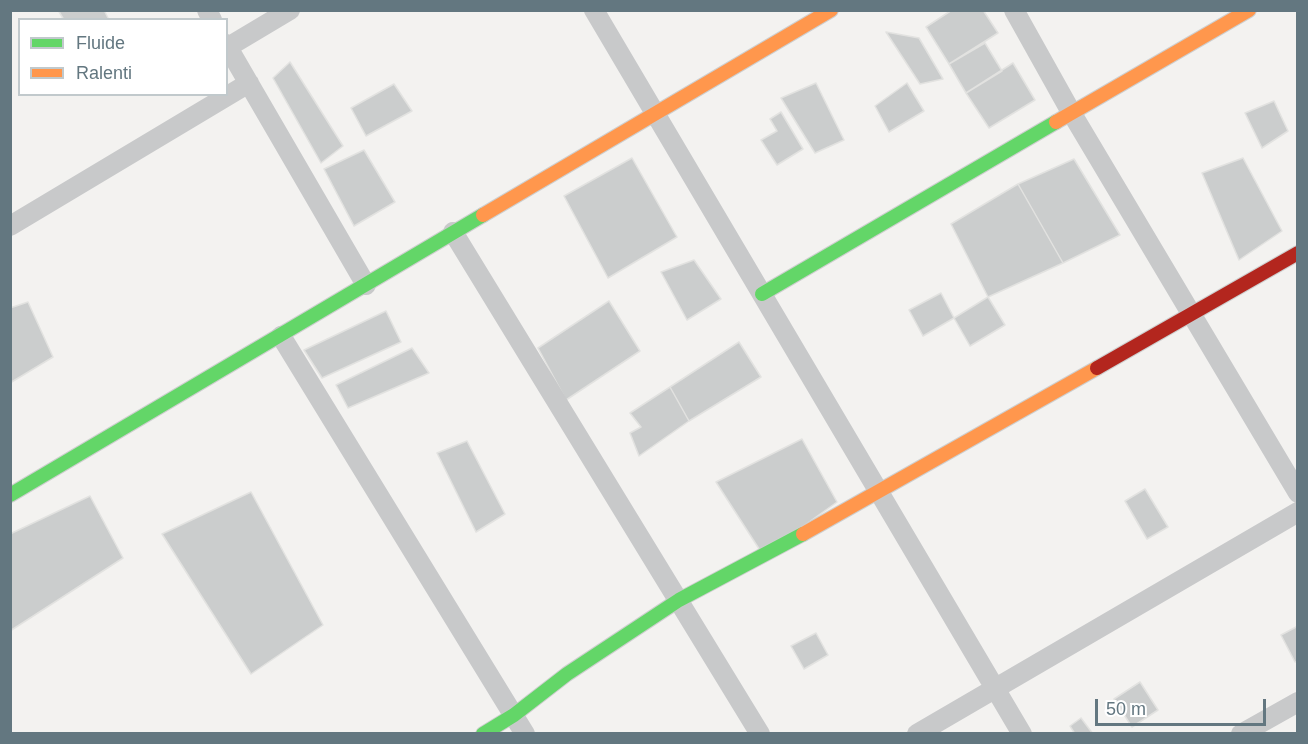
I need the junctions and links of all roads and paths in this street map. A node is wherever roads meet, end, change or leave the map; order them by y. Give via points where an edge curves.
1 (290, 10) edge
2 (594, 10) edge
3 (831, 10) edge
4 (1014, 10) edge
5 (1249, 10) edge
6 (228, 45) edge
7 (228, 48) edge
8 (249, 83) junction
9 (227, 96) edge
10 (228, 96) edge
11 (1071, 112) junction
12 (656, 114) junction
13 (10, 226) edge
14 (453, 232) junction
15 (1298, 253) edge
16 (366, 285) junction
17 (762, 294) junction
18 (1191, 315) junction
19 (281, 336) junction
20 (879, 493) junction
21 (1298, 493) edge
22 (10, 495) edge
23 (1298, 512) edge
24 (679, 600) junction
25 (995, 689) junction
26 (1298, 702) edge
27 (514, 715) junction
28 (483, 734) edge
29 (525, 734) edge
30 (760, 734) edge
31 (917, 734) edge
32 (1022, 734) edge
33 (1241, 734) edge

1 - 6 street
2 - 12 street
3 - 12 street
4 - 11 street
5 - 11 street
7 - 8 street
8 - 10 street
8 - 16 street
9 - 13 street
11 - 17 street
11 - 18 street
12 - 14 street
12 - 17 street
14 - 16 street
14 - 24 street
15 - 18 street
16 - 19 street
17 - 20 street
18 - 20 street
18 - 21 street
19 - 22 street
19 - 27 street
20 - 24 street
20 - 25 street
23 - 25 street
24 - 27 street via 567,674
24 - 30 street
25 - 31 street
25 - 32 street
26 - 33 street
27 - 28 street
27 - 29 street

